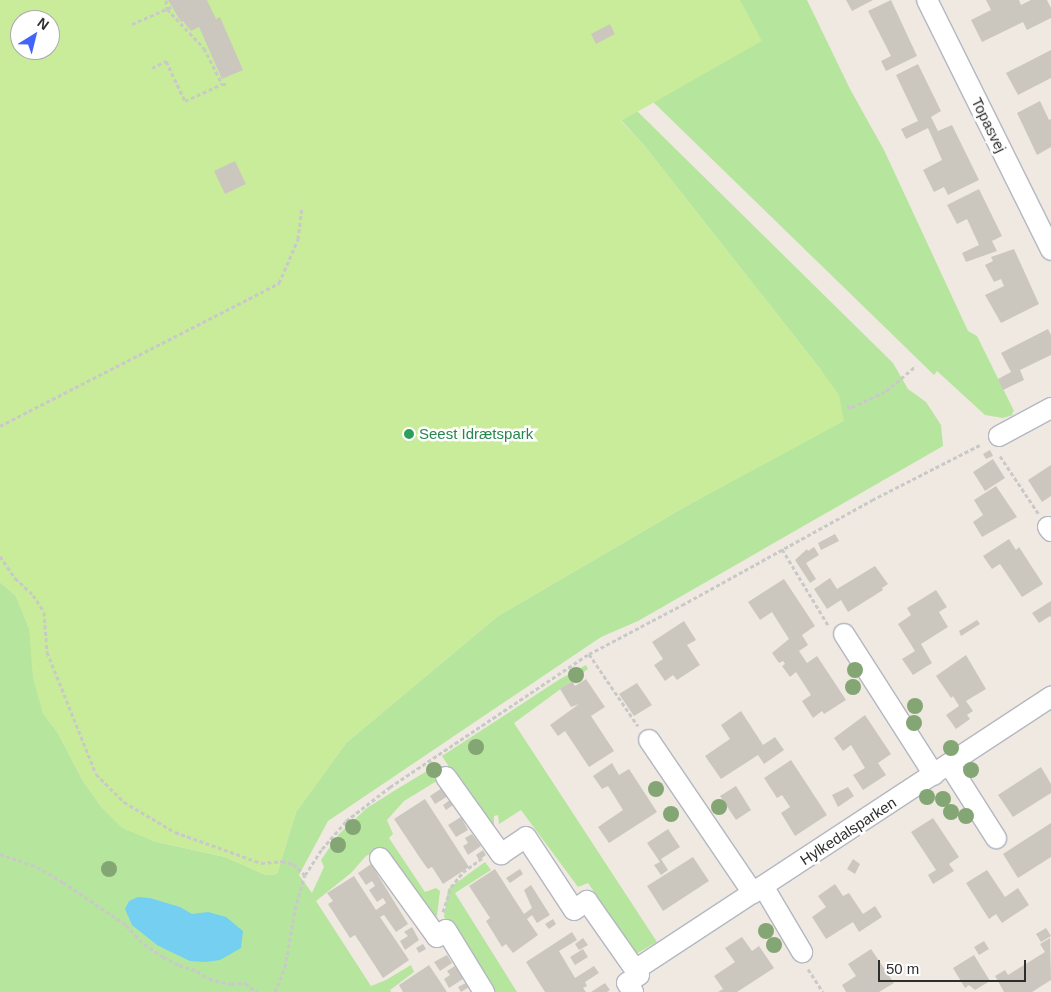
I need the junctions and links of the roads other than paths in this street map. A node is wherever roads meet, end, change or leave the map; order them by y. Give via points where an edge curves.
1 (927, 0) edge
2 (1051, 250) edge
3 (1051, 408) edge
4 (994, 438) road end
5 (844, 634) road end
6 (1051, 697) edge
7 (649, 740) road end
8 (941, 770) junction
9 (446, 777) dead end
10 (996, 838) dead end
11 (380, 858) dead end
12 (758, 890) junction
13 (802, 952) road end
14 (635, 970) junction
15 (484, 992) edge
16 (633, 992) edge

1 - 2 street, Topasvej
3 - 4 street
5 - 8 street
6 - 8 street, Hylkedalsparken
7 - 12 street
8 - 10 street
8 - 12 street, Hylkedalsparken
9 - 14 street via 501,854 526,838 574,910 587,900
11 - 15 street via 437,937 446,930
12 - 13 street
12 - 14 street, Hylkedalsparken
14 - 16 street via 638,975 627,983

